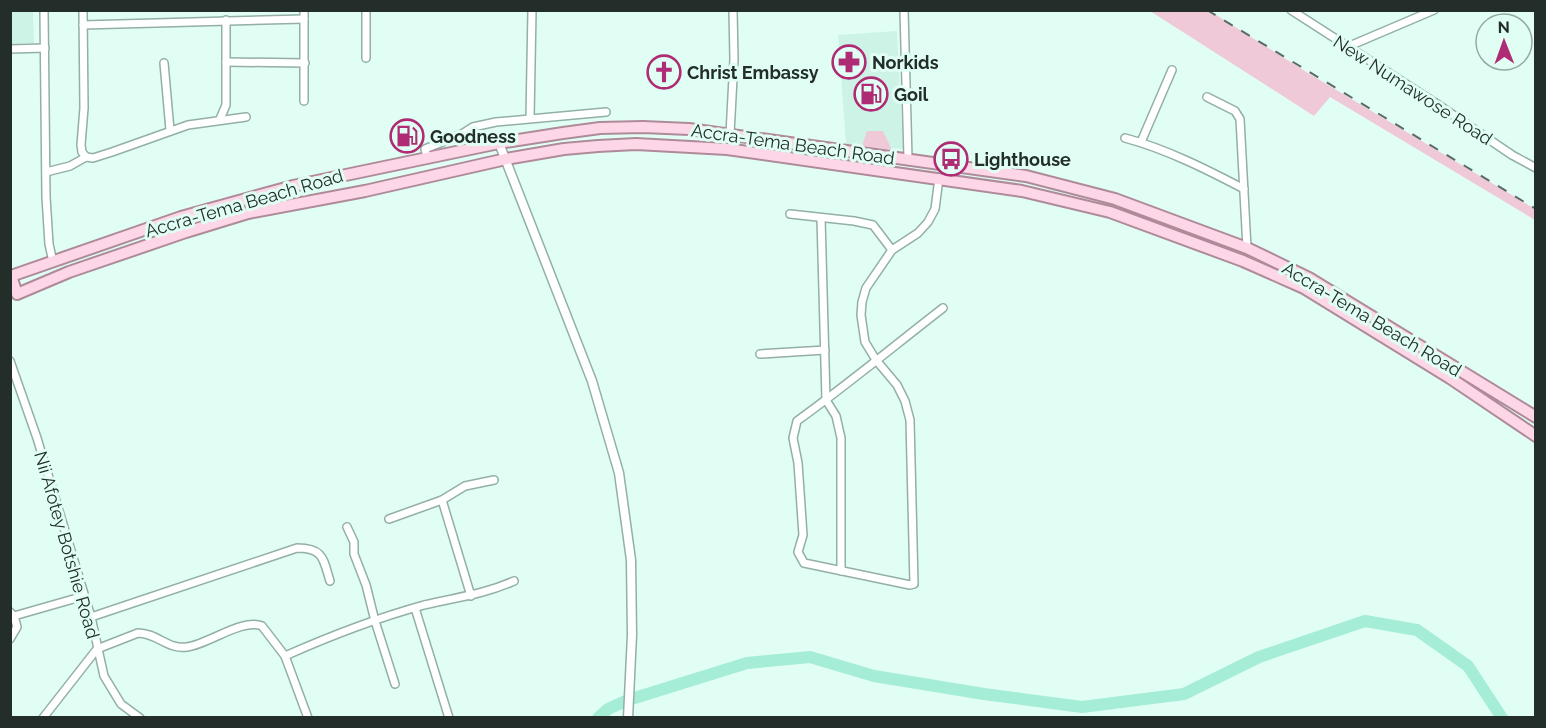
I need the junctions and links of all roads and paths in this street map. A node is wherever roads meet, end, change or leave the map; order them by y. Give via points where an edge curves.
1 (44, 10) edge
2 (83, 10) edge
3 (366, 10) edge
4 (532, 10) edge
5 (733, 10) edge
6 (904, 10) edge
7 (1292, 10) edge
8 (1434, 10) edge
9 (304, 15) edge
10 (226, 20) junction
11 (83, 24) junction
12 (1347, 47) junction
13 (45, 48) junction
14 (10, 49) edge
15 (366, 58) dead end
16 (226, 62) junction
17 (164, 63) dead end
18 (305, 63) junction
19 (1172, 70) dead end
20 (1207, 97) dead end
21 (304, 100) dead end
22 (606, 112) dead end
23 (246, 117) dead end
24 (530, 118) junction
25 (220, 119) junction
26 (170, 130) junction
27 (730, 134) junction
28 (1125, 138) dead end
29 (1141, 142) junction
30 (500, 143) junction
31 (727, 149) junction
32 (86, 157) junction
33 (427, 158) junction
34 (506, 159) junction
35 (908, 159) junction
36 (1536, 168) edge
37 (46, 172) junction
38 (939, 178) junction
39 (1244, 189) junction
40 (790, 214) dead end
41 (822, 218) junction
42 (1247, 248) junction
43 (892, 250) junction
44 (53, 262) junction
45 (11, 276) edge
46 (14, 296) edge
47 (943, 308) dead end
48 (825, 350) junction
49 (760, 354) dead end
50 (876, 360) junction
51 (10, 361) edge
52 (826, 400) junction
53 (1536, 417) edge
54 (1536, 436) edge
55 (494, 480) dead end
56 (442, 500) junction
57 (388, 519) dead end
58 (347, 527) dead end
59 (841, 571) junction
60 (330, 580) dead end
61 (514, 581) dead end
62 (84, 596) junction
63 (471, 596) junction
64 (415, 608) junction
65 (12, 614) edge
66 (91, 618) junction
67 (375, 621) junction
68 (10, 639) edge
69 (97, 649) junction
70 (285, 656) junction
71 (395, 684) dead end
72 (43, 717) edge
73 (140, 717) edge
74 (308, 717) edge
75 (449, 717) edge
76 (628, 717) edge

1 - 13 street
2 - 11 street
3 - 15 street
4 - 24 street
5 - 27 street
6 - 35 street
7 - 12 street, New Numawose Road
8 - 12 street
9 - 10 street
9 - 18 street
10 - 11 street
10 - 16 street
11 - 32 street via 81,145
12 - 36 street, New Numawose Road
13 - 14 street
13 - 37 street
16 - 18 street
16 - 25 street via 226,105
17 - 26 street
18 - 21 street
19 - 29 street
20 - 39 street via 1238,114
22 - 24 street
23 - 25 street
24 - 33 street via 473,127 425,149
25 - 26 street
26 - 32 street via 93,159
27 - 30 main road, Accra-Tema Beach Road via 600,128
27 - 31 main road
27 - 35 main road, Accra-Tema Beach Road
28 - 29 street
29 - 39 street
30 - 33 main road, Accra-Tema Beach Road
30 - 34 street
31 - 34 main road, Accra-Tema Beach Road via 598,146
31 - 38 main road, Accra-Tema Beach Road
32 - 37 street
33 - 44 main road, Accra-Tema Beach Road via 293,186 181,217
34 - 46 main road, Accra-Tema Beach Road via 248,213 69,272
34 - 76 street via 592,381 619,473 632,560
35 - 42 main road, Accra-Tema Beach Road via 1083,190
37 - 44 street
38 - 43 street via 935,209 928,222
38 - 54 main road, Accra-Tema Beach Road via 1022,191 1099,209 1244,261 1304,288
39 - 42 street
40 - 41 street
41 - 43 street via 873,225
41 - 48 street
42 - 53 main road, Accra-Tema Beach Road via 1309,278
43 - 50 street via 866,288 862,302 862,330
44 - 45 main road, Accra-Tema Beach Road
45 - 46 main road
47 - 50 street
48 - 49 street
48 - 52 street
50 - 52 street
50 - 59 street via 897,385 910,420 915,581 910,585
51 - 62 street, Nii Afotey Botshie Road
52 - 59 street via 840,432
52 - 59 street via 797,421 793,438 803,535 798,552 804,564
55 - 56 street via 465,486
56 - 57 street
56 - 63 street
58 - 67 street
60 - 66 street via 318,551 297,548
61 - 63 street
62 - 65 street
62 - 66 street, Nii Afotey Botshie Road
63 - 64 street
64 - 67 street
64 - 75 street
65 - 68 street via 17,627
66 - 69 street, Nii Afotey Botshie Road
67 - 70 street
67 - 71 street
69 - 70 street via 138,633 151,634 170,646 187,647 257,624
69 - 72 street
69 - 73 street, Nii Afotey Botshie Road via 111,689 122,704
70 - 74 street

